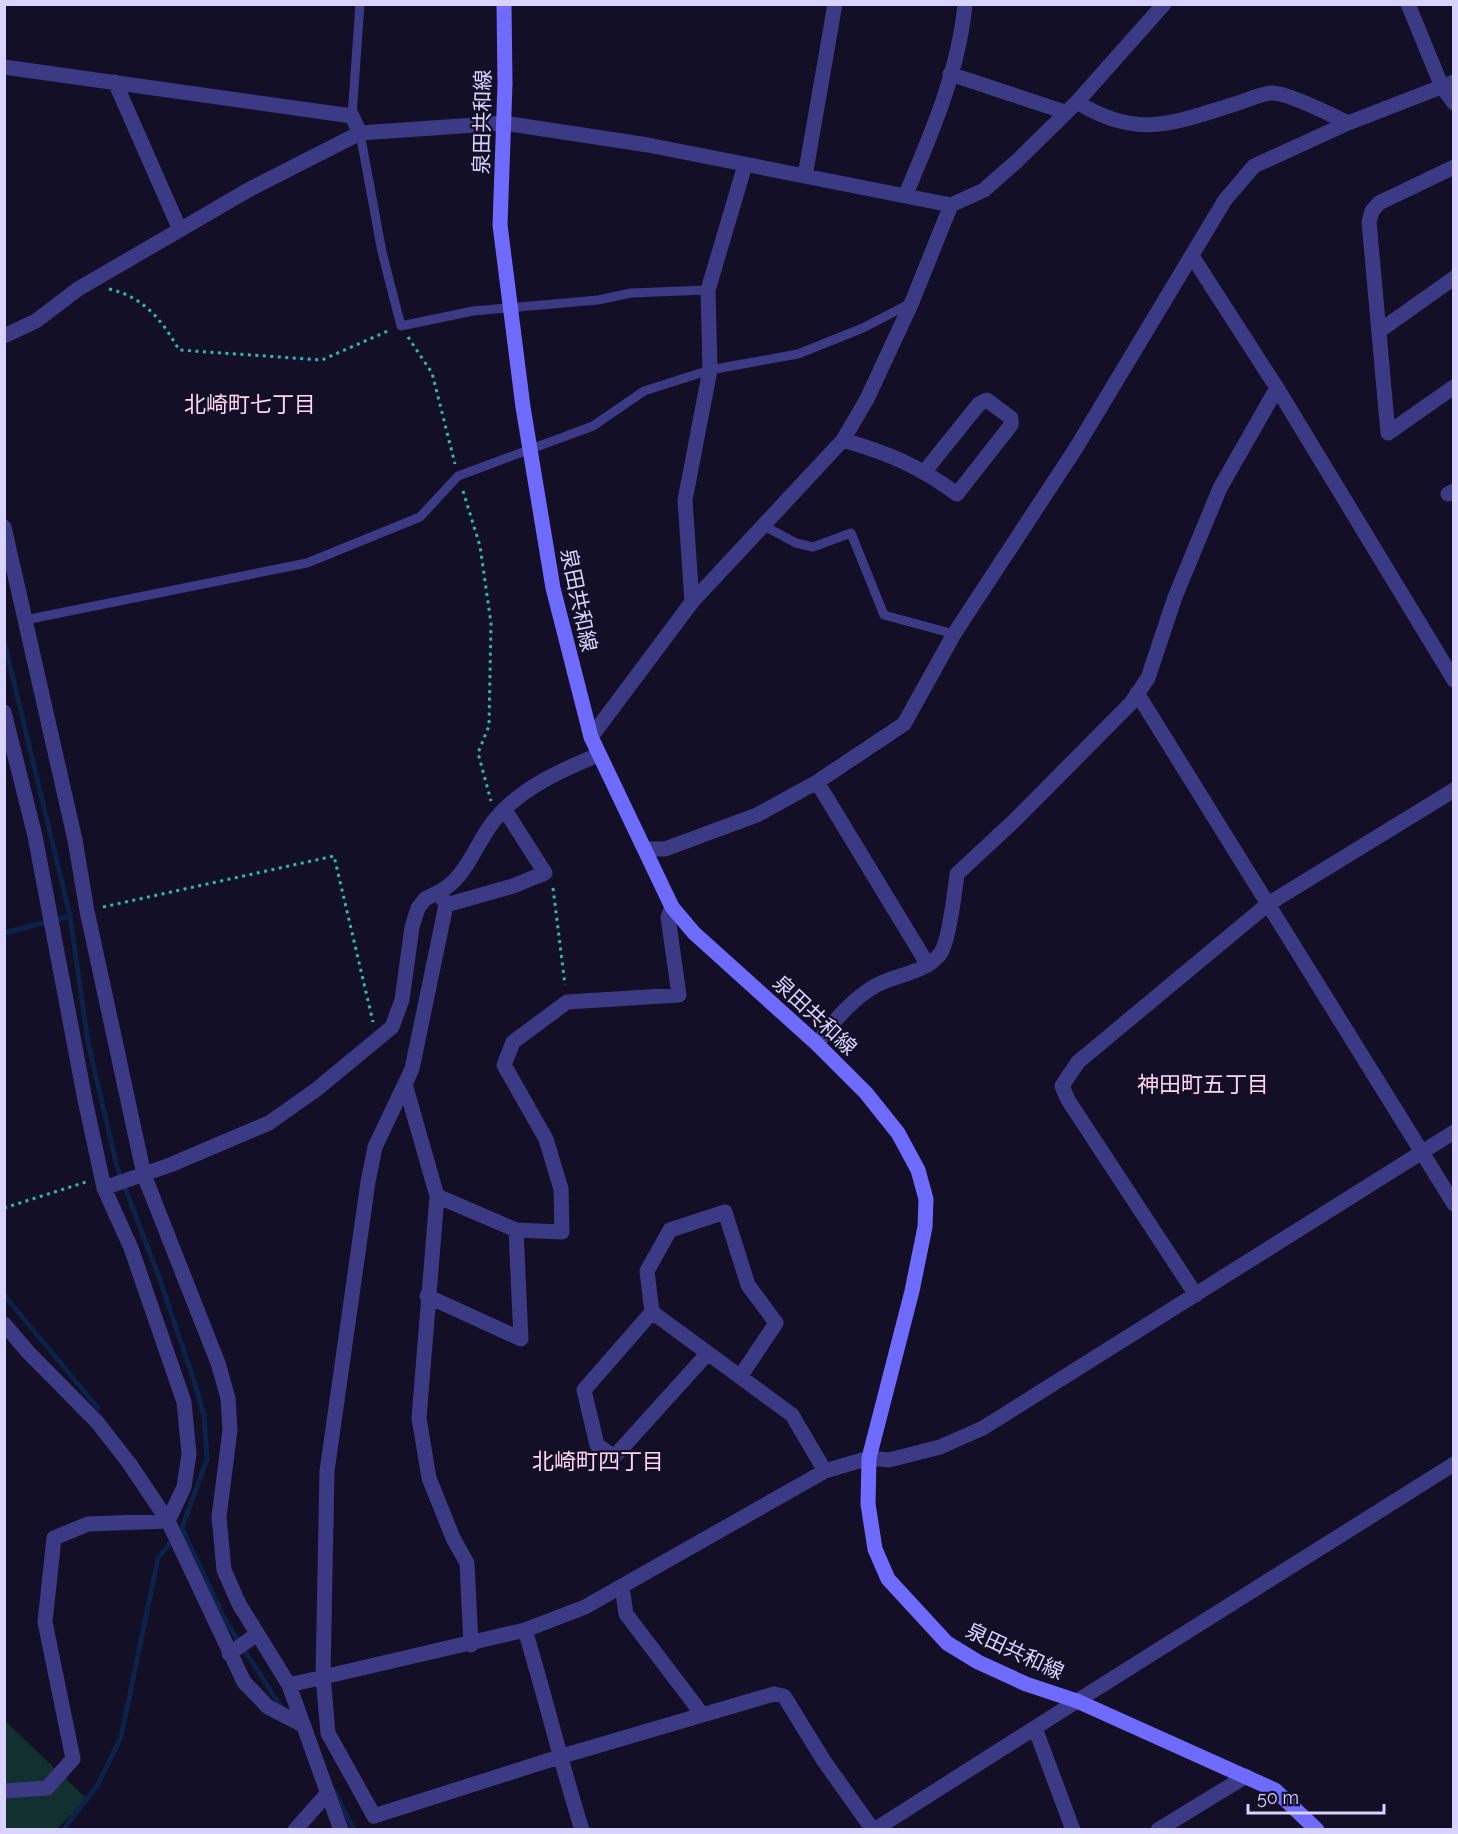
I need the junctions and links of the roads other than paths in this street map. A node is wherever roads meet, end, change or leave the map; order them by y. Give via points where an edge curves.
1 (360, 4) edge
2 (504, 4) edge
3 (835, 4) edge
4 (965, 4) edge
5 (1164, 4) edge
6 (1408, 4) edge
7 (4, 67) edge
8 (950, 74) junction
9 (115, 82) junction
10 (1448, 85) edge
11 (1077, 102) junction
12 (1454, 103) edge
13 (1065, 112) junction
14 (352, 116) junction
15 (504, 123) junction
16 (1348, 123) junction
17 (360, 134) junction
18 (746, 165) junction
19 (1454, 167) edge
20 (805, 176) junction
21 (906, 195) junction
22 (951, 205) junction
23 (180, 230) junction
24 (1192, 256) junction
25 (1454, 278) edge
26 (708, 290) junction
27 (912, 302) junction
28 (512, 306) junction
29 (1379, 331) junction
30 (4, 336) edge
31 (710, 370) junction
32 (1454, 387) edge
33 (1277, 388) junction
34 (843, 440) junction
35 (530, 450) junction
36 (925, 471) junction
37 (764, 526) junction
38 (4, 527) edge
39 (692, 602) junction
40 (25, 620) junction
41 (954, 634) junction
42 (1454, 680) edge
43 (1137, 693) junction
44 (4, 712) edge
45 (591, 737) junction
46 (598, 755) junction
47 (817, 782) junction
48 (1454, 790) edge
49 (500, 814) junction
50 (646, 849) junction
51 (443, 899) junction
52 (1268, 904) junction
53 (672, 907) junction
54 (928, 965) junction
55 (817, 1044) junction
56 (405, 1084) junction
57 (1454, 1132) edge
58 (1421, 1152) junction
59 (144, 1175) junction
60 (107, 1183) junction
61 (437, 1196) junction
62 (1454, 1204) edge
63 (516, 1230) junction
64 (1196, 1295) junction
65 (427, 1296) junction
66 (652, 1312) junction
67 (4, 1324) edge
68 (708, 1353) junction
69 (740, 1377) junction
70 (869, 1458) junction
71 (1454, 1464) edge
72 (825, 1471) junction
73 (168, 1521) junction
74 (622, 1587) junction
75 (525, 1630) junction
76 (257, 1634) junction
77 (471, 1645) junction
78 (229, 1654) junction
79 (323, 1676) junction
80 (289, 1685) junction
81 (1077, 1701) junction
82 (702, 1714) junction
83 (301, 1724) junction
84 (1035, 1728) junction
85 (559, 1757) junction
86 (1246, 1776) junction
87 (4, 1791) edge
88 (327, 1794) junction
89 (295, 1830) edge
90 (341, 1830) edge
91 (582, 1830) edge
92 (874, 1830) edge
93 (1073, 1830) edge
94 (1158, 1830) edge
95 (1317, 1830) edge

1 - 14 lane
2 - 15 main road, 泉田共和線
3 - 20 street
4 - 8 street
5 - 11 street
6 - 10 street
7 - 9 street
8 - 13 street
8 - 21 street via 931,136
9 - 14 street
9 - 23 street
10 - 12 street
10 - 16 street
11 - 13 street
11 - 16 street via 1097,114 1132,124 1168,125 1272,93
13 - 22 street via 984,190
14 - 17 street
15 - 17 street
15 - 18 street
15 - 28 main road, 泉田共和線 via 500,225
16 - 24 street via 1254,166 1225,200
17 - 23 street via 250,189
17 - 28 lane via 382,252 401,326
18 - 20 street
18 - 26 street
19 - 29 street via 1380,203 1372,211 1369,222
20 - 21 street
21 - 22 street
22 - 27 street
23 - 30 street via 78,289 36,321
24 - 33 street
24 - 41 street via 1076,448
25 - 29 street
26 - 28 lane via 631,292 598,300
26 - 31 street
27 - 31 lane via 863,328 798,354
27 - 34 street via 867,399
28 - 35 main road, 泉田共和線
29 - 32 street via 1388,433
31 - 35 lane via 644,391 593,426
31 - 39 street via 685,500
33 - 42 street
33 - 43 street via 1220,488 1175,597 1148,678
34 - 36 street via 889,453
34 - 37 street
35 - 40 lane via 458,476 420,517 349,548 307,562
35 - 45 main road, 泉田共和線 via 553,588
36 - 36 street via 957,494 1011,425 1011,418 987,400 979,404
37 - 39 street
37 - 41 lane via 796,543 813,547 850,533 884,615
38 - 40 street
39 - 45 street
40 - 59 street
41 - 47 street via 904,724
43 - 52 street
43 - 54 street via 1024,811 957,874 942,953
44 - 60 street via 35,836
45 - 46 main road, 泉田共和線
46 - 49 street via 519,795
46 - 50 main road, 泉田共和線
47 - 50 street via 757,815 665,849
47 - 54 street
48 - 52 street
49 - 51 street
49 - 51 street via 545,873 513,886
50 - 53 main road, 泉田共和線
51 - 56 street via 412,1069
51 - 59 street via 425,899 418,908 399,1012 392,1027 317,1089 268,1123
52 - 58 street
52 - 64 street via 1078,1062 1062,1086
53 - 55 main road, 泉田共和線 via 694,933
53 - 63 street via 668,917 679,994 567,1002 513,1041 504,1065 546,1139 561,1189 562,1232
54 - 55 street via 876,985 833,1022
55 - 70 main road, 泉田共和線 via 866,1093 898,1133 918,1170 926,1199 925,1227 912,1291
56 - 61 street
56 - 79 street via 375,1147 327,1471
57 - 58 street
58 - 62 street
58 - 64 street
59 - 60 street
59 - 76 street via 228,1398 230,1430 219,1516 224,1570
60 - 73 street via 184,1402 189,1455 184,1487
61 - 63 street
61 - 65 street
63 - 65 street via 521,1339
64 - 70 street via 983,1428 940,1448 889,1460
65 - 77 street via 419,1418 429,1478 467,1563
66 - 68 street
66 - 68 street via 585,1390 597,1445 614,1457
66 - 69 street via 647,1271 670,1230 725,1212 748,1285 776,1323
67 - 73 street via 97,1422
68 - 69 street
69 - 72 street via 792,1415
70 - 72 street
70 - 81 main road, 泉田共和線 via 868,1504 875,1549 888,1579 911,1606 947,1643 978,1662
71 - 81 street
72 - 74 street
73 - 78 street
73 - 87 street via 88,1524 54,1538 45,1622 74,1759 47,1788
74 - 75 street via 585,1607
74 - 82 street via 626,1614
75 - 77 street
75 - 85 street
76 - 78 street
76 - 80 street
77 - 79 street
78 - 83 street via 244,1682 268,1707
79 - 80 street
79 - 85 street via 328,1733 374,1816
80 - 83 street
81 - 84 street
81 - 86 main road, 泉田共和線
82 - 85 street
82 - 92 street via 774,1694 784,1696 824,1761
83 - 88 street
84 - 92 street
84 - 93 street
85 - 91 street
86 - 94 street
86 - 95 main road, 泉田共和線 via 1275,1790
88 - 89 street
88 - 90 street

